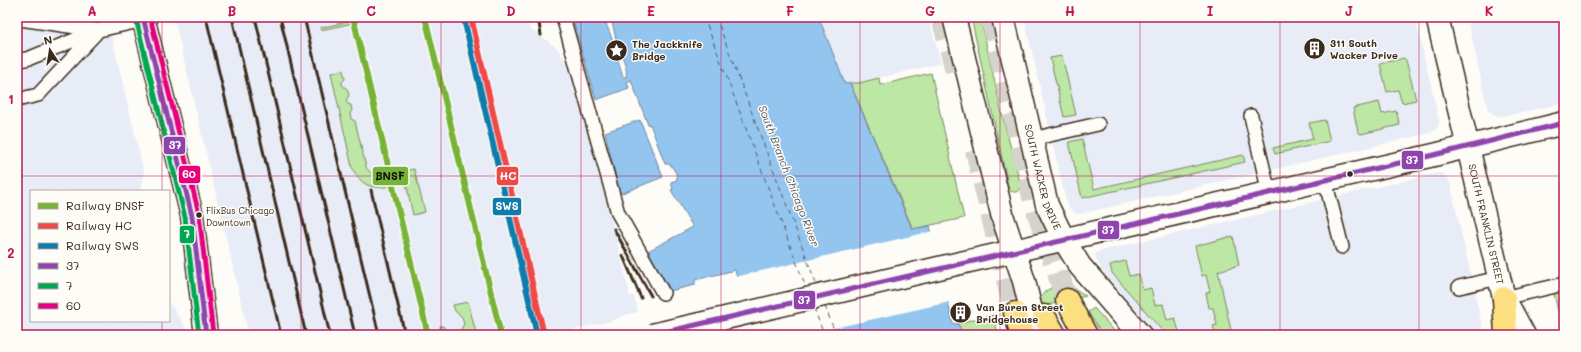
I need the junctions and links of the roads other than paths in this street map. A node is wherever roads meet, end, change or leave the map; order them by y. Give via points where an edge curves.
1 (564, 17) edge
2 (954, 17) edge
3 (1003, 17) edge
4 (1437, 17) edge
5 (144, 19) edge
6 (17, 20) edge
7 (98, 30) junction
8 (17, 61) edge
9 (17, 100) edge
10 (1251, 116) dead end
11 (1564, 123) edge
12 (1098, 124) dead end
13 (1032, 139) junction
14 (1468, 147) junction
15 (1325, 180) junction
16 (1269, 193) junction
17 (1064, 240) junction
18 (1342, 247) dead end
19 (1014, 251) junction
20 (1564, 284) edge
21 (1459, 287) dead end
22 (1502, 288) junction
23 (663, 293) dead end
24 (1067, 300) tunnel mouth
25 (1032, 318) edge
26 (667, 333) edge
27 (206, 335) edge
28 (1022, 335) edge
29 (1055, 335) edge
30 (1086, 335) edge
31 (1140, 335) edge
32 (1506, 335) edge
33 (1524, 335) edge

1 - 23 lane via 618,213
2 - 19 main road via 1003,218
3 - 13 main road, SOUTH WACKER DRIVE
4 - 14 main road, SOUTH FRANKLIN STREET
5 - 7 lane
5 - 27 main road via 192,216
6 - 7 lane
7 - 8 lane
7 - 9 lane via 38,95
10 - 16 lane
11 - 14 main road
12 - 13 lane
13 - 17 main road, SOUTH WACKER DRIVE via 1048,206
14 - 15 main road
14 - 22 main road, SOUTH FRANKLIN STREET
15 - 16 main road
15 - 18 lane
16 - 17 main road
17 - 19 main road
17 - 31 main road, SOUTH WACKER DRIVE via 1080,266
19 - 25 main road
19 - 26 main road, bridge
20 - 22 lane
21 - 22 lane
22 - 32 highway
22 - 33 main road, SOUTH FRANKLIN STREET
24 - 30 highway
25 - 28 highway
25 - 29 highway

